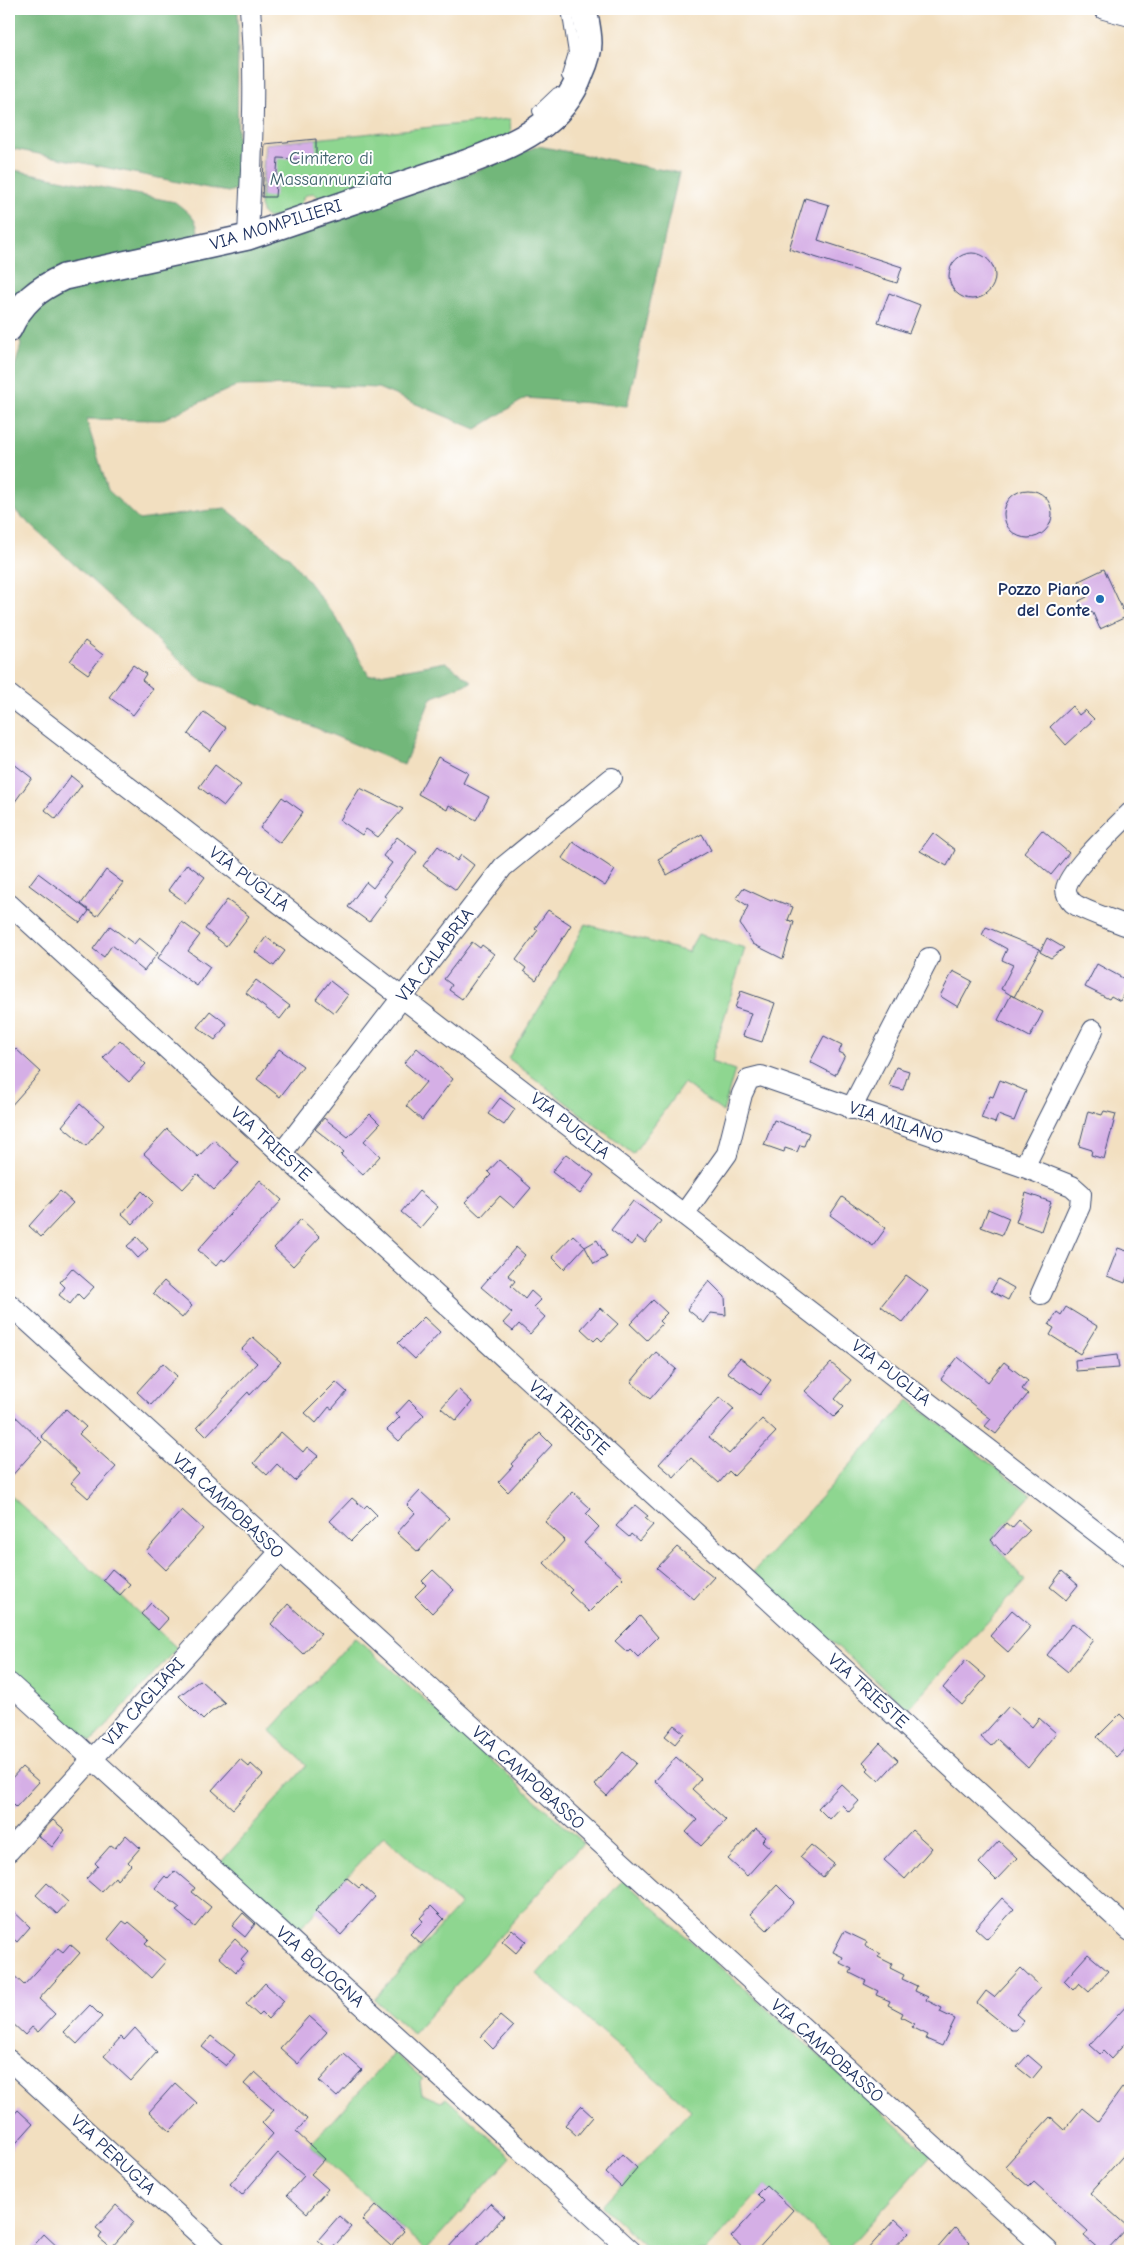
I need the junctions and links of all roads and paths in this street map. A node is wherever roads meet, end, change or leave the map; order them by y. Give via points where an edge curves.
1 (250, 9) edge
2 (567, 9) edge
3 (584, 9) edge
4 (1104, 9) edge
5 (1130, 16) edge
6 (538, 112) dead end
7 (248, 237) junction
8 (9, 330) edge
9 (9, 695) edge
10 (612, 778) dead end
11 (1130, 813) edge
12 (9, 904) edge
13 (1130, 927) edge
14 (930, 958) dead end
15 (402, 996) junction
16 (1093, 1030) dead end
17 (851, 1109) junction
18 (281, 1154) junction
19 (1024, 1167) junction
20 (684, 1214) junction
21 (1041, 1294) dead end
22 (9, 1304) edge
23 (279, 1553) junction
24 (1130, 1558) edge
25 (9, 1683) edge
26 (92, 1759) junction
27 (9, 1850) edge
28 (1130, 1931) edge
29 (9, 2060) edge
30 (217, 2251) edge
31 (631, 2251) edge
32 (1048, 2251) edge

1 - 7 street via 254,46 254,114
2 - 6 lane via 574,52 570,71 563,86
3 - 7 street, VIA MOMPILIERI via 589,43 579,80 555,116 539,130 503,149 468,162
4 - 5 street
7 - 8 street, VIA MOMPILIERI via 64,277 42,287 26,302
9 - 15 street, VIA PUGLIA
10 - 15 street, VIA CALABRIA via 503,866
11 - 13 street via 1069,879 1066,888 1074,904
12 - 18 street, VIA TRIESTE
14 - 17 street
15 - 18 street, VIA CALABRIA
15 - 20 street, VIA PUGLIA
16 - 19 street
17 - 19 street, VIA MILANO
17 - 20 street, VIA MILANO via 760,1076 749,1079 727,1154
18 - 28 street, VIA TRIESTE
19 - 21 street, VIA MILANO via 1072,1186 1081,1194 1080,1206
20 - 24 street, VIA PUGLIA
22 - 23 street, VIA CAMPOBASSO
23 - 26 street, VIA CAGLIARI
23 - 32 street, VIA CAMPOBASSO
25 - 26 street, VIA BOLOGNA
26 - 27 street, VIA CAGLIARI
26 - 31 street, VIA BOLOGNA
29 - 30 street, VIA PERUGIA

